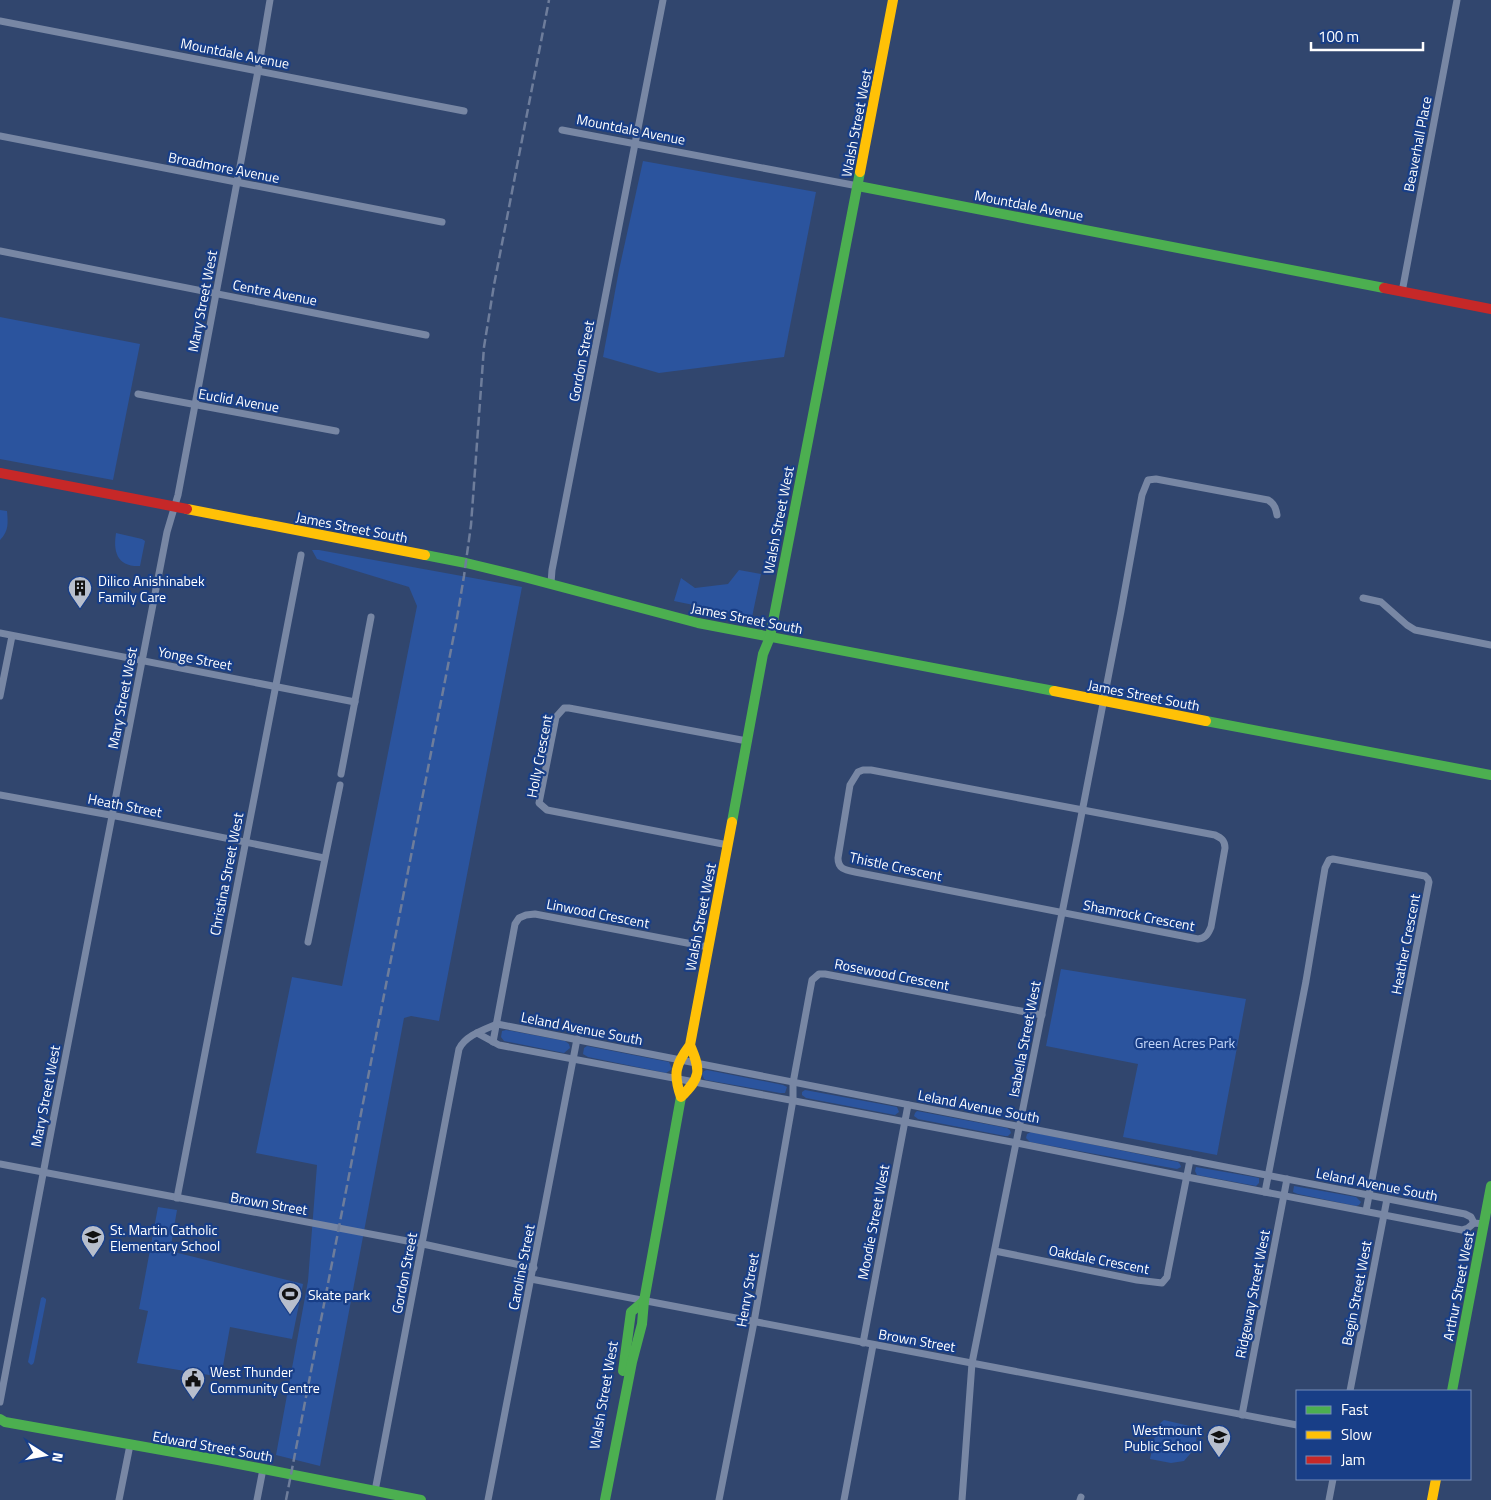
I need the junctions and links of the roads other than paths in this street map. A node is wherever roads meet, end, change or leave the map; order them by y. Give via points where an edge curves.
1 (270, 0) edge
2 (663, 0) edge
3 (893, 0) edge
4 (1457, 0) edge
5 (0, 21) edge
6 (258, 72) junction
7 (464, 111) dead end
8 (562, 130) dead end
9 (0, 136) edge
10 (636, 144) junction
11 (237, 182) junction
12 (858, 186) junction
13 (442, 222) dead end
14 (0, 251) edge
15 (1402, 292) junction
16 (216, 293) junction
17 (1491, 310) edge
18 (426, 335) dead end
19 (138, 394) dead end
20 (195, 405) junction
21 (336, 431) dead end
22 (0, 473) edge
23 (175, 507) junction
24 (1277, 515) dead end
25 (301, 555) dead end
26 (551, 583) junction
27 (1363, 598) dead end
28 (371, 617) dead end
29 (0, 633) edge
30 (12, 636) junction
31 (770, 637) junction
32 (1491, 645) edge
33 (142, 660) junction
34 (276, 686) junction
35 (0, 696) edge
36 (356, 702) junction
37 (1103, 702) junction
38 (747, 741) junction
39 (342, 774) dead end
40 (1491, 775) edge
41 (340, 784) dead end
42 (0, 795) edge
43 (1082, 809) junction
44 (112, 815) junction
45 (245, 843) junction
46 (728, 845) junction
47 (324, 858) junction
48 (1062, 912) junction
49 (308, 942) dead end
50 (708, 947) junction
51 (1042, 1015) junction
52 (497, 1024) junction
53 (477, 1033) junction
54 (577, 1039) junction
55 (493, 1042) junction
56 (690, 1045) junction
57 (574, 1059) junction
58 (678, 1060) junction
59 (698, 1064) junction
60 (675, 1079) junction
61 (695, 1083) junction
62 (793, 1083) junction
63 (681, 1097) junction
64 (793, 1100) junction
65 (908, 1105) junction
66 (905, 1122) junction
67 (1020, 1126) junction
68 (1017, 1143) junction
69 (1190, 1160) junction
70 (0, 1164) edge
71 (44, 1172) junction
72 (1268, 1175) junction
73 (1187, 1177) junction
74 (1287, 1179) junction
75 (1491, 1186) edge
76 (1265, 1192) junction
77 (1284, 1195) junction
78 (1369, 1196) junction
79 (177, 1198) junction
80 (1387, 1199) junction
81 (1366, 1211) junction
82 (1384, 1215) junction
83 (1483, 1228) edge
84 (423, 1244) junction
85 (995, 1251) junction
86 (534, 1268) junction
87 (532, 1279) junction
88 (644, 1301) junction
89 (754, 1322) junction
90 (863, 1343) junction
91 (874, 1345) junction
92 (972, 1363) junction
93 (1350, 1390) edge
94 (1452, 1390) edge
95 (0, 1402) edge
96 (1242, 1414) junction
97 (0, 1419) edge
98 (1296, 1425) edge
99 (130, 1444) junction
100 (263, 1469) junction
101 (1333, 1480) edge
102 (1436, 1480) edge
103 (375, 1491) junction
104 (119, 1500) edge
105 (257, 1500) edge
106 (421, 1500) edge
107 (488, 1500) edge
108 (598, 1500) edge
109 (605, 1500) edge
110 (719, 1500) edge
111 (844, 1500) edge
112 (962, 1500) edge
113 (1329, 1500) edge
114 (1432, 1500) edge

1 - 6 street, Mary Street West
2 - 10 street, Gordon Street
3 - 12 street, Walsh Street West
4 - 15 street, Beaverhall Place
5 - 6 street, Mountdale Avenue
6 - 7 street, Mountdale Avenue
6 - 11 street, Mary Street West
8 - 10 street, Mountdale Avenue
9 - 11 street, Broadmore Avenue
10 - 12 street, Mountdale Avenue
10 - 26 street, Gordon Street
11 - 13 street, Broadmore Avenue
11 - 16 street, Mary Street West
12 - 15 street, Mountdale Avenue
12 - 31 street, Walsh Street West
14 - 16 street, Centre Avenue
15 - 17 street, Mountdale Avenue
16 - 18 street, Centre Avenue
16 - 20 street, Mary Street West
19 - 20 street, Euclid Avenue
20 - 21 street, Euclid Avenue
20 - 23 street, Mary Street West
22 - 23 street, James Street South
23 - 26 street, James Street South via 458,561
23 - 33 street, Mary Street West via 167,532
24 - 37 street, Isabella Street West via 1275,506 1268,500 1148,480 1142,495
25 - 34 street, Christina Street West
26 - 31 street, James Street South via 662,614
27 - 32 street via 1381,602 1415,630
28 - 36 street
29 - 30 street, Yonge Street
30 - 33 street, Yonge Street
30 - 35 street
31 - 37 street, James Street South
31 - 38 street, Walsh Street West via 763,654
33 - 34 street, Yonge Street
33 - 44 street, Mary Street West
34 - 36 street, Yonge Street
34 - 45 street, Christina Street West
36 - 39 street
37 - 40 street, James Street South
37 - 43 street, Isabella Street West
38 - 46 street, Walsh Street West
38 - 46 street, Holly Crescent via 564,708 556,717 540,798 539,804 548,810
41 - 47 street
42 - 44 street, Heath Street
43 - 48 street, Isabella Street West
43 - 48 street, Shamrock Crescent via 1221,838 1225,848 1211,928 1208,935 1198,939
43 - 48 street, Thistle Crescent via 871,770 858,772 850,785 838,858 841,868
44 - 45 street, Heath Street
44 - 71 street, Mary Street West
45 - 47 street, Heath Street
45 - 79 street, Christina Street West
46 - 50 street, Walsh Street West
47 - 49 street
48 - 51 street, Isabella Street West
50 - 52 street, Linwood Crescent via 535,914 526,915 515,924
50 - 56 street, Walsh Street West
51 - 62 street, Rosewood Crescent via 819,974 812,980
51 - 67 street, Isabella Street West
52 - 53 street
52 - 54 street, Leland Avenue South
52 - 55 street, Linwood Crescent
53 - 55 street, Leland Avenue South
53 - 84 street, Gordon Street via 461,1045 457,1060
54 - 57 street, Caroline Street
54 - 58 street, Leland Avenue South
55 - 57 street, Leland Avenue South
56 - 58 street, Walsh Street West
56 - 59 street
57 - 60 street, Leland Avenue South
57 - 86 street, Caroline Street
58 - 59 street, Leland Avenue South
58 - 60 street, Walsh Street West
59 - 61 street
59 - 62 street, Leland Avenue South
60 - 61 street, Leland Avenue South
60 - 63 street, Walsh Street West
61 - 63 street
61 - 64 street, Leland Avenue South
62 - 64 street, Henry Street
62 - 65 street, Leland Avenue South
63 - 88 street, Walsh Street West
64 - 66 street, Leland Avenue South
64 - 89 street, Henry Street
65 - 66 street, Moodie Street West
65 - 67 street, Leland Avenue South
66 - 68 street, Leland Avenue South
66 - 90 street, Moodie Street West
67 - 68 street, Isabella Street West
67 - 69 street, Leland Avenue South
68 - 73 street, Leland Avenue South
68 - 85 street, Isabella Street West
69 - 72 street, Leland Avenue South
69 - 73 street, Oakdale Crescent
70 - 71 street, Brown Street
71 - 79 street, Brown Street
71 - 95 street, Mary Street West
72 - 74 street, Leland Avenue South
72 - 76 street, Heather Crescent
72 - 78 street, Heather Crescent via 1327,863 1338,859 1422,875 1428,879 1427,894
73 - 76 street, Leland Avenue South
73 - 85 street, Oakdale Crescent via 1167,1277 1162,1283
74 - 77 street, Ridgeway Street West
74 - 78 street, Leland Avenue South
75 - 83 street, Arthur Street West
76 - 77 street, Leland Avenue South
77 - 81 street, Leland Avenue South
77 - 96 street, Ridgeway Street West
78 - 80 street, Leland Avenue South
78 - 81 street, Heather Crescent
79 - 84 street, Brown Street
80 - 82 street, Begin Street West
80 - 83 street, Leland Avenue South via 1465,1214
81 - 82 street, Leland Avenue South
82 - 83 street, Leland Avenue South via 1462,1230
82 - 93 street, Begin Street West
83 - 94 street, Arthur Street West
84 - 86 street, Brown Street
84 - 103 street, Gordon Street
85 - 92 street, Isabella Street West
86 - 87 street, Caroline Street
87 - 88 street, Brown Street
87 - 107 street, Caroline Street
88 - 89 street, Brown Street
88 - 108 street, Walsh Street West via 631,1312
88 - 109 street, Walsh Street West via 644,1314
89 - 90 street, Brown Street
89 - 110 street, Henry Street
90 - 91 street, Brown Street
91 - 92 street, Brown Street
91 - 111 street
92 - 96 street, Brown Street
92 - 112 street, Isabella Street West
96 - 98 street, Brown Street
97 - 99 street, Edward Street South
99 - 100 street, Edward Street South
99 - 104 street
100 - 103 street, Edward Street South
100 - 105 street
101 - 113 street
102 - 114 street
103 - 106 street, Edward Street South

